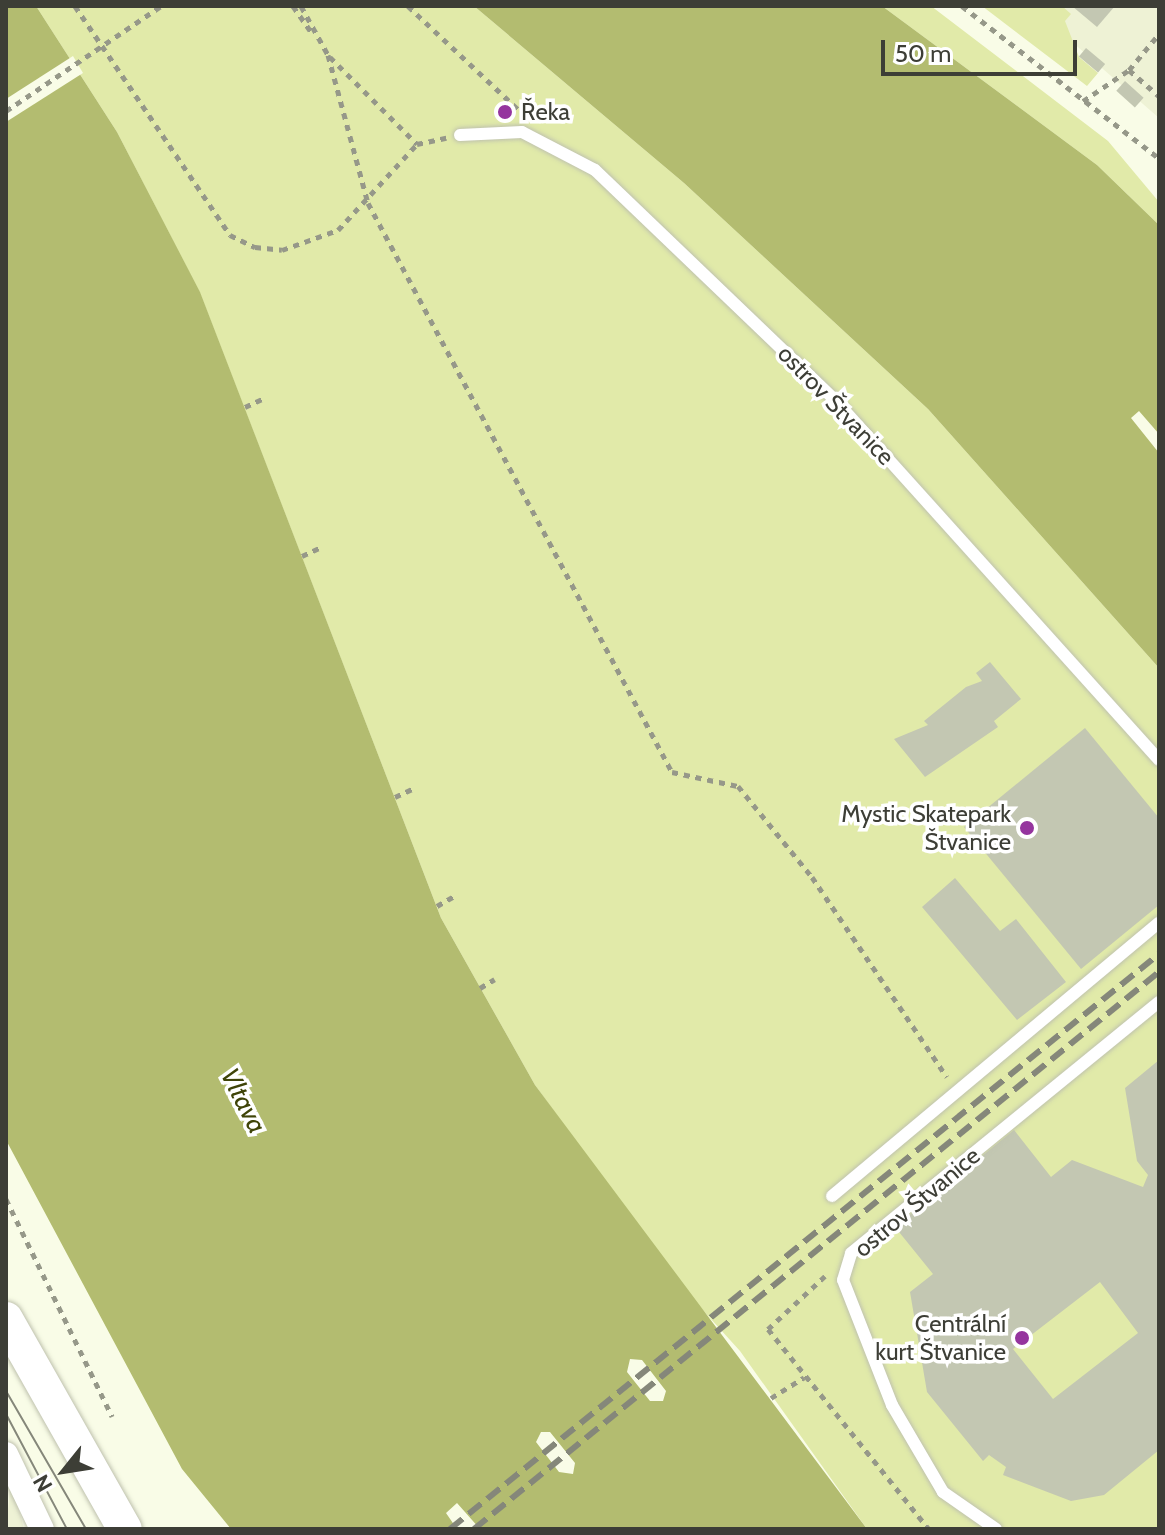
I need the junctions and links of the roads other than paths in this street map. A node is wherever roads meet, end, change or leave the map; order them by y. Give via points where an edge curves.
1 (460, 135) road end
2 (1159, 760) edge
3 (1159, 923) edge
4 (1159, 1002) edge
5 (832, 1196) dead end
6 (6, 1319) edge
7 (6, 1454) edge
8 (94, 1478) junction
9 (42, 1529) edge
10 (118, 1529) edge
11 (125, 1529) edge
12 (996, 1529) edge

1 - 2 lane, ostrov Štvanice via 522,132 595,170 835,400
3 - 5 lane
4 - 12 lane, ostrov Štvanice via 851,1253 843,1280 892,1405 943,1492
6 - 8 main road
7 - 9 street
8 - 10 main road
8 - 11 main road

